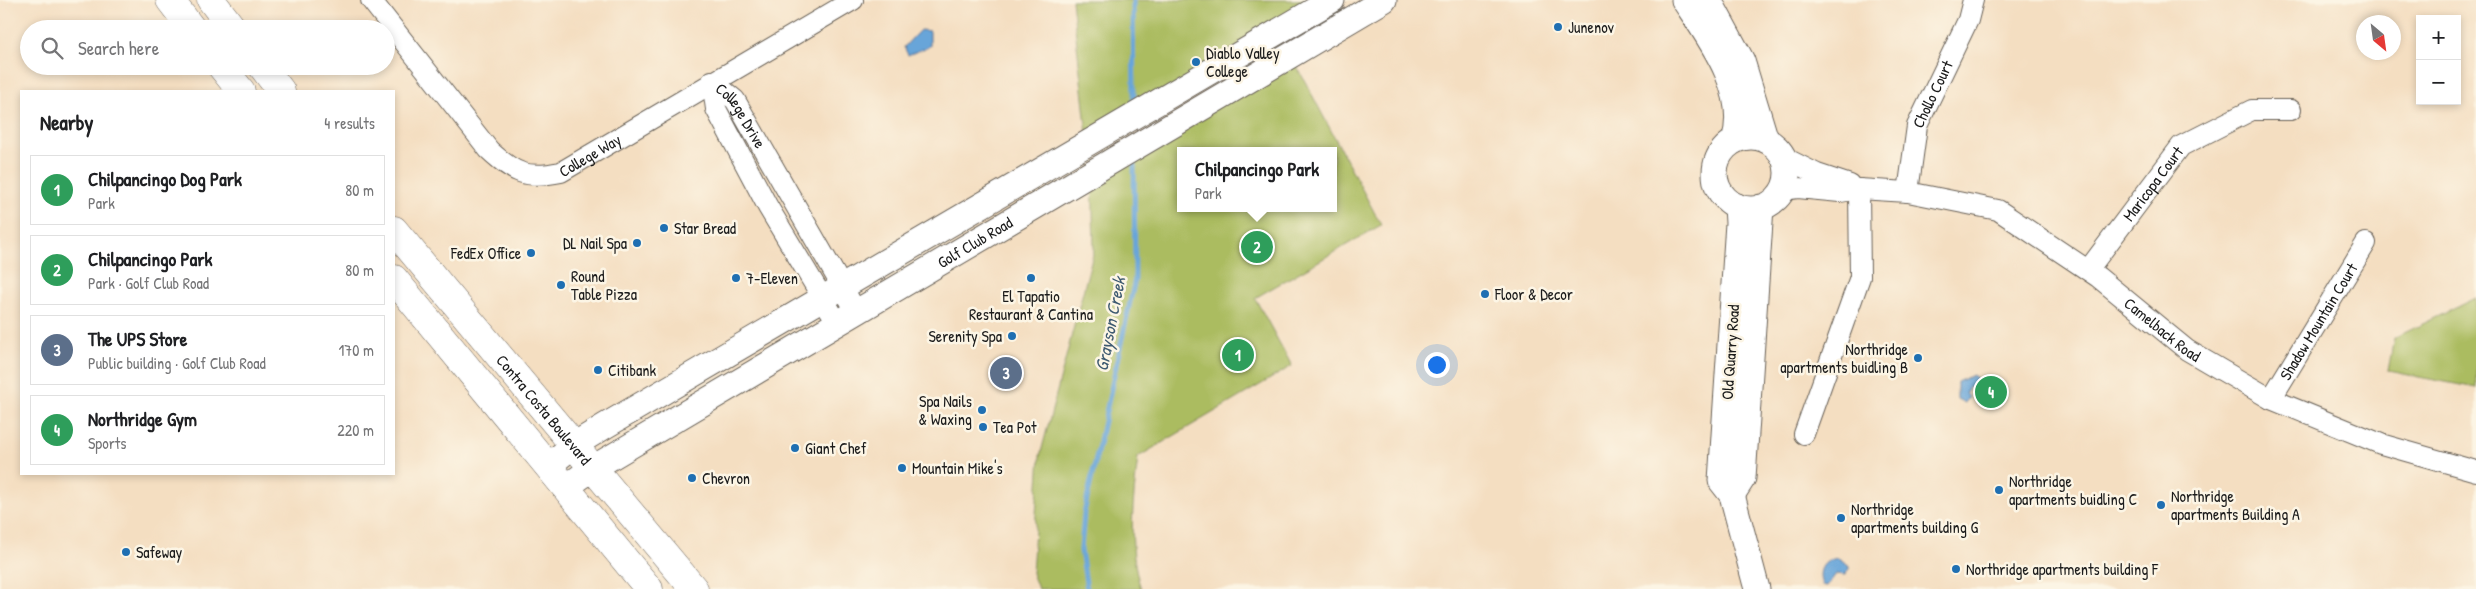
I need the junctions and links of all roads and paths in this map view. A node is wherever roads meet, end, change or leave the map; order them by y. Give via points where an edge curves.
1 (170, 0) edge
2 (211, 0) edge
3 (371, 0) edge
4 (853, 0) edge
5 (1332, 0) edge
6 (1384, 0) edge
7 (1684, 0) edge
8 (1709, 0) edge
9 (1973, 0) edge
10 (185, 20) edge
11 (226, 20) edge
12 (387, 20) edge
13 (395, 31) edge
14 (228, 75) edge
15 (269, 75) edge
16 (712, 81) junction
17 (240, 90) edge
18 (280, 90) edge
19 (2291, 110) dead end
20 (1734, 141) junction
21 (1775, 148) junction
22 (1859, 189) junction
23 (1782, 190) junction
24 (1908, 192) junction
25 (1749, 206) junction
26 (395, 231) edge
27 (2366, 244) dead end
28 (2088, 270) junction
29 (395, 280) edge
30 (833, 292) junction
31 (847, 316) junction
32 (2271, 399) junction
33 (1804, 434) dead end
34 (574, 445) junction
35 (548, 466) junction
36 (592, 468) junction
37 (2476, 471) edge
38 (565, 488) junction
39 (649, 589) edge
40 (694, 589) edge
41 (1757, 589) edge

1 - 10 main road
2 - 11 main road
3 - 12 street, College Way
4 - 16 street, College Way
5 - 30 street, Golf Club Road
6 - 31 street, Golf Club Road
7 - 20 street via 1734,89 1739,126
8 - 21 street via 1742,62
9 - 24 street, Chollo Court via 1968,20 1917,126
13 - 16 street, College Way via 488,150 508,168 525,175 561,172
14 - 17 main road
15 - 18 main road
16 - 30 street, College Drive via 734,100
19 - 28 street, Maricopa Court via 2252,110 2180,146
20 - 21 street via 1744,137
20 - 25 street via 1719,156 1715,176 1721,192
21 - 22 street, Camelback Road via 1816,174 1842,180
21 - 23 street via 1787,168
22 - 23 street, Camelback Road via 1840,192 1798,188
22 - 24 street, Camelback Road
22 - 33 street via 1860,277
23 - 25 street via 1776,198
24 - 28 street, Camelback Road via 1998,210
25 - 41 street, Old Quarry Road via 1738,223 1721,481 1732,495
26 - 34 main road, Contra Costa Boulevard
27 - 32 street, Shadow Mountain Court
28 - 32 street, Camelback Road via 2187,350
29 - 35 main road, Contra Costa Boulevard
30 - 31 street, College Drive
30 - 34 street, Golf Club Road
31 - 36 street, Golf Club Road
32 - 37 street, Camelback Road via 2381,444
34 - 35 street, Golf Club Road
34 - 36 main road, Contra Costa Boulevard
35 - 38 main road, Contra Costa Boulevard
36 - 38 street, Golf Club Road
36 - 40 main road, Contra Costa Boulevard
38 - 39 main road, Contra Costa Boulevard

